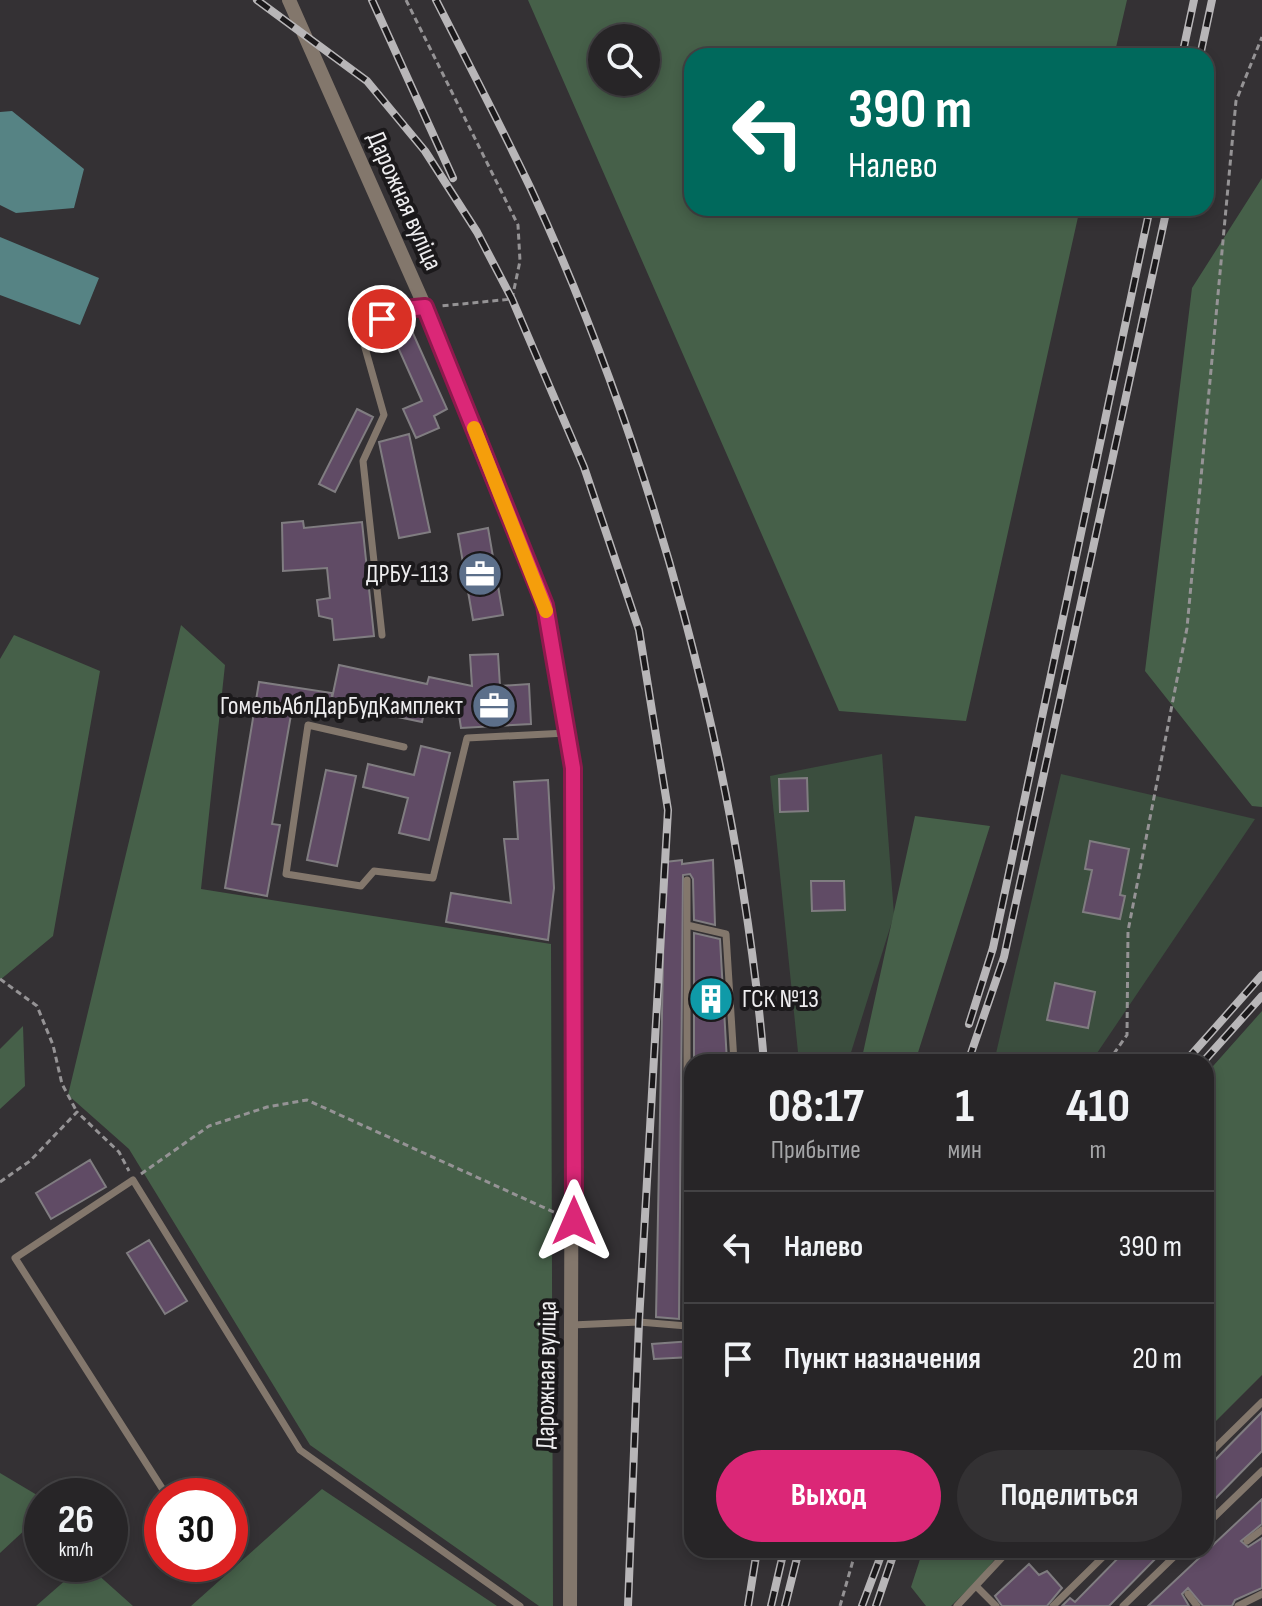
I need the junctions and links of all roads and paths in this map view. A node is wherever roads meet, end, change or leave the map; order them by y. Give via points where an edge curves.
1 (289, 0) edge
2 (406, 0) edge
3 (1262, 37) edge
4 (425, 307) junction
5 (382, 635) dead end
6 (567, 733) junction
7 (404, 747) dead end
8 (687, 880) dead end
9 (687, 925) junction
10 (0, 979) edge
11 (688, 1054) edge
12 (734, 1054) edge
13 (1114, 1054) edge
14 (77, 1112) junction
15 (133, 1180) junction
16 (0, 1182) edge
17 (574, 1221) junction
18 (571, 1325) junction
19 (684, 1326) edge
20 (1262, 1402) edge
21 (1214, 1449) edge
22 (1262, 1471) edge
23 (156, 1478) edge
24 (1214, 1517) edge
25 (1262, 1530) edge
26 (1247, 1541) dead end
27 (854, 1558) edge
28 (1002, 1558) edge
29 (1102, 1558) edge
30 (1173, 1558) edge
31 (977, 1587) junction
32 (1188, 1594) dead end
33 (1262, 1594) edge
34 (520, 1606) edge
35 (570, 1606) edge
36 (840, 1606) edge
37 (957, 1606) edge
38 (996, 1606) edge
39 (1053, 1606) edge
40 (1123, 1606) edge
41 (1197, 1606) edge
42 (1238, 1606) edge

1 - 4 street, Дарожная вуліца
2 - 4 path via 518,225 520,261 512,299
3 - 13 path via 1236,101 1187,628 1128,931 1127,1035
4 - 5 lane via 404,309 360,330 384,415 363,461
4 - 6 street, Дарожная вуліца via 545,605
6 - 7 lane via 467,738 433,878 374,871 361,886 286,874 308,725
6 - 17 street, Дарожная вуліца via 573,768
8 - 9 lane
9 - 11 lane
9 - 12 lane via 726,934
10 - 14 path via 37,1006 62,1084
14 - 15 path via 119,1152
14 - 16 path via 30,1161
15 - 17 path via 209,1126 307,1100
15 - 23 lane via 15,1258
15 - 34 lane via 300,1450
17 - 18 street, Дарожная вуліца
18 - 19 lane
18 - 35 street, Дарожная вуліца
20 - 21 lane
22 - 24 lane
25 - 26 lane
27 - 36 path
28 - 31 lane
29 - 39 lane
30 - 40 lane
31 - 37 lane
31 - 38 lane
32 - 41 lane
33 - 42 lane

